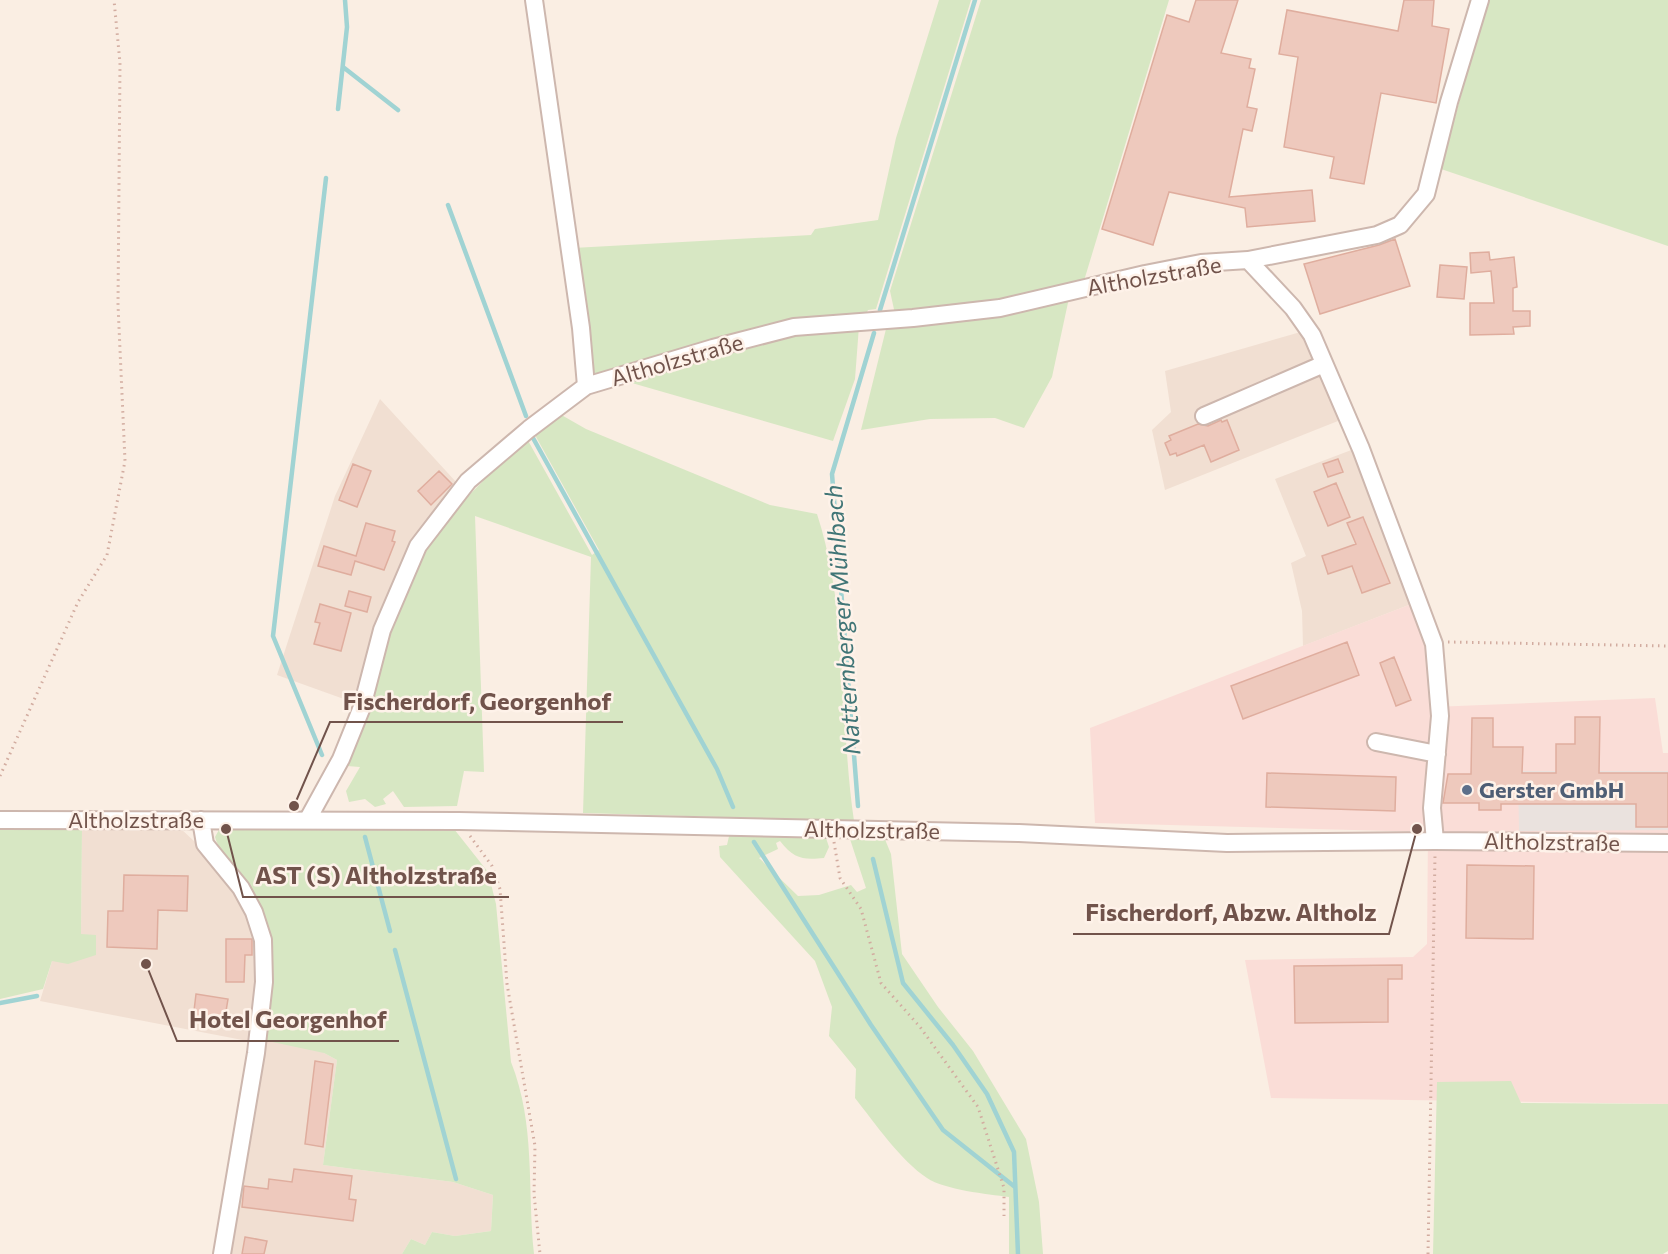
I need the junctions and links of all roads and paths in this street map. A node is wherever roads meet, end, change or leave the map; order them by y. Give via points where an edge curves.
1 (114, 0) edge
2 (534, 0) edge
3 (1480, 0) edge
4 (1248, 260) junction
5 (1324, 364) junction
6 (586, 386) junction
7 (1204, 416) dead end
8 (1434, 644) junction
9 (1668, 646) edge
10 (1376, 742) dead end
11 (1437, 754) junction
12 (0, 776) edge
13 (308, 819) junction
14 (0, 820) edge
15 (201, 820) junction
16 (459, 820) junction
17 (834, 829) junction
18 (1435, 841) junction
19 (1668, 843) edge
20 (1004, 1216) dead end
21 (222, 1254) edge
22 (540, 1254) edge
23 (1428, 1254) edge

1 - 12 path via 120,63 118,305 125,461 107,555 78,602
2 - 6 street, Altholzstraße via 580,318
3 - 4 street via 1426,194 1400,225 1377,235
4 - 5 street, Altholzstraße via 1293,308 1312,335
4 - 6 street, Altholzstraße via 1201,263 1000,308 794,327
5 - 7 street
5 - 8 street, Altholzstraße
6 - 13 street, Altholzstraße via 468,481 418,546 382,630 362,706
8 - 9 path via 1455,640
8 - 11 street, Altholzstraße via 1440,688
10 - 11 street
11 - 18 street, Altholzstraße via 1432,808
13 - 15 street, Altholzstraße
13 - 16 street, Altholzstraße
14 - 15 street, Altholzstraße
15 - 21 street via 205,844 240,888 254,912 263,940 264,982 256,1053
16 - 17 street, Altholzstraße
16 - 22 path via 492,866 500,889 507,984 534,1137
17 - 18 street, Altholzstraße via 1227,843
17 - 20 path via 840,878 861,909 881,983 920,1027 978,1107 1004,1188
18 - 19 street, Altholzstraße
18 - 23 path

